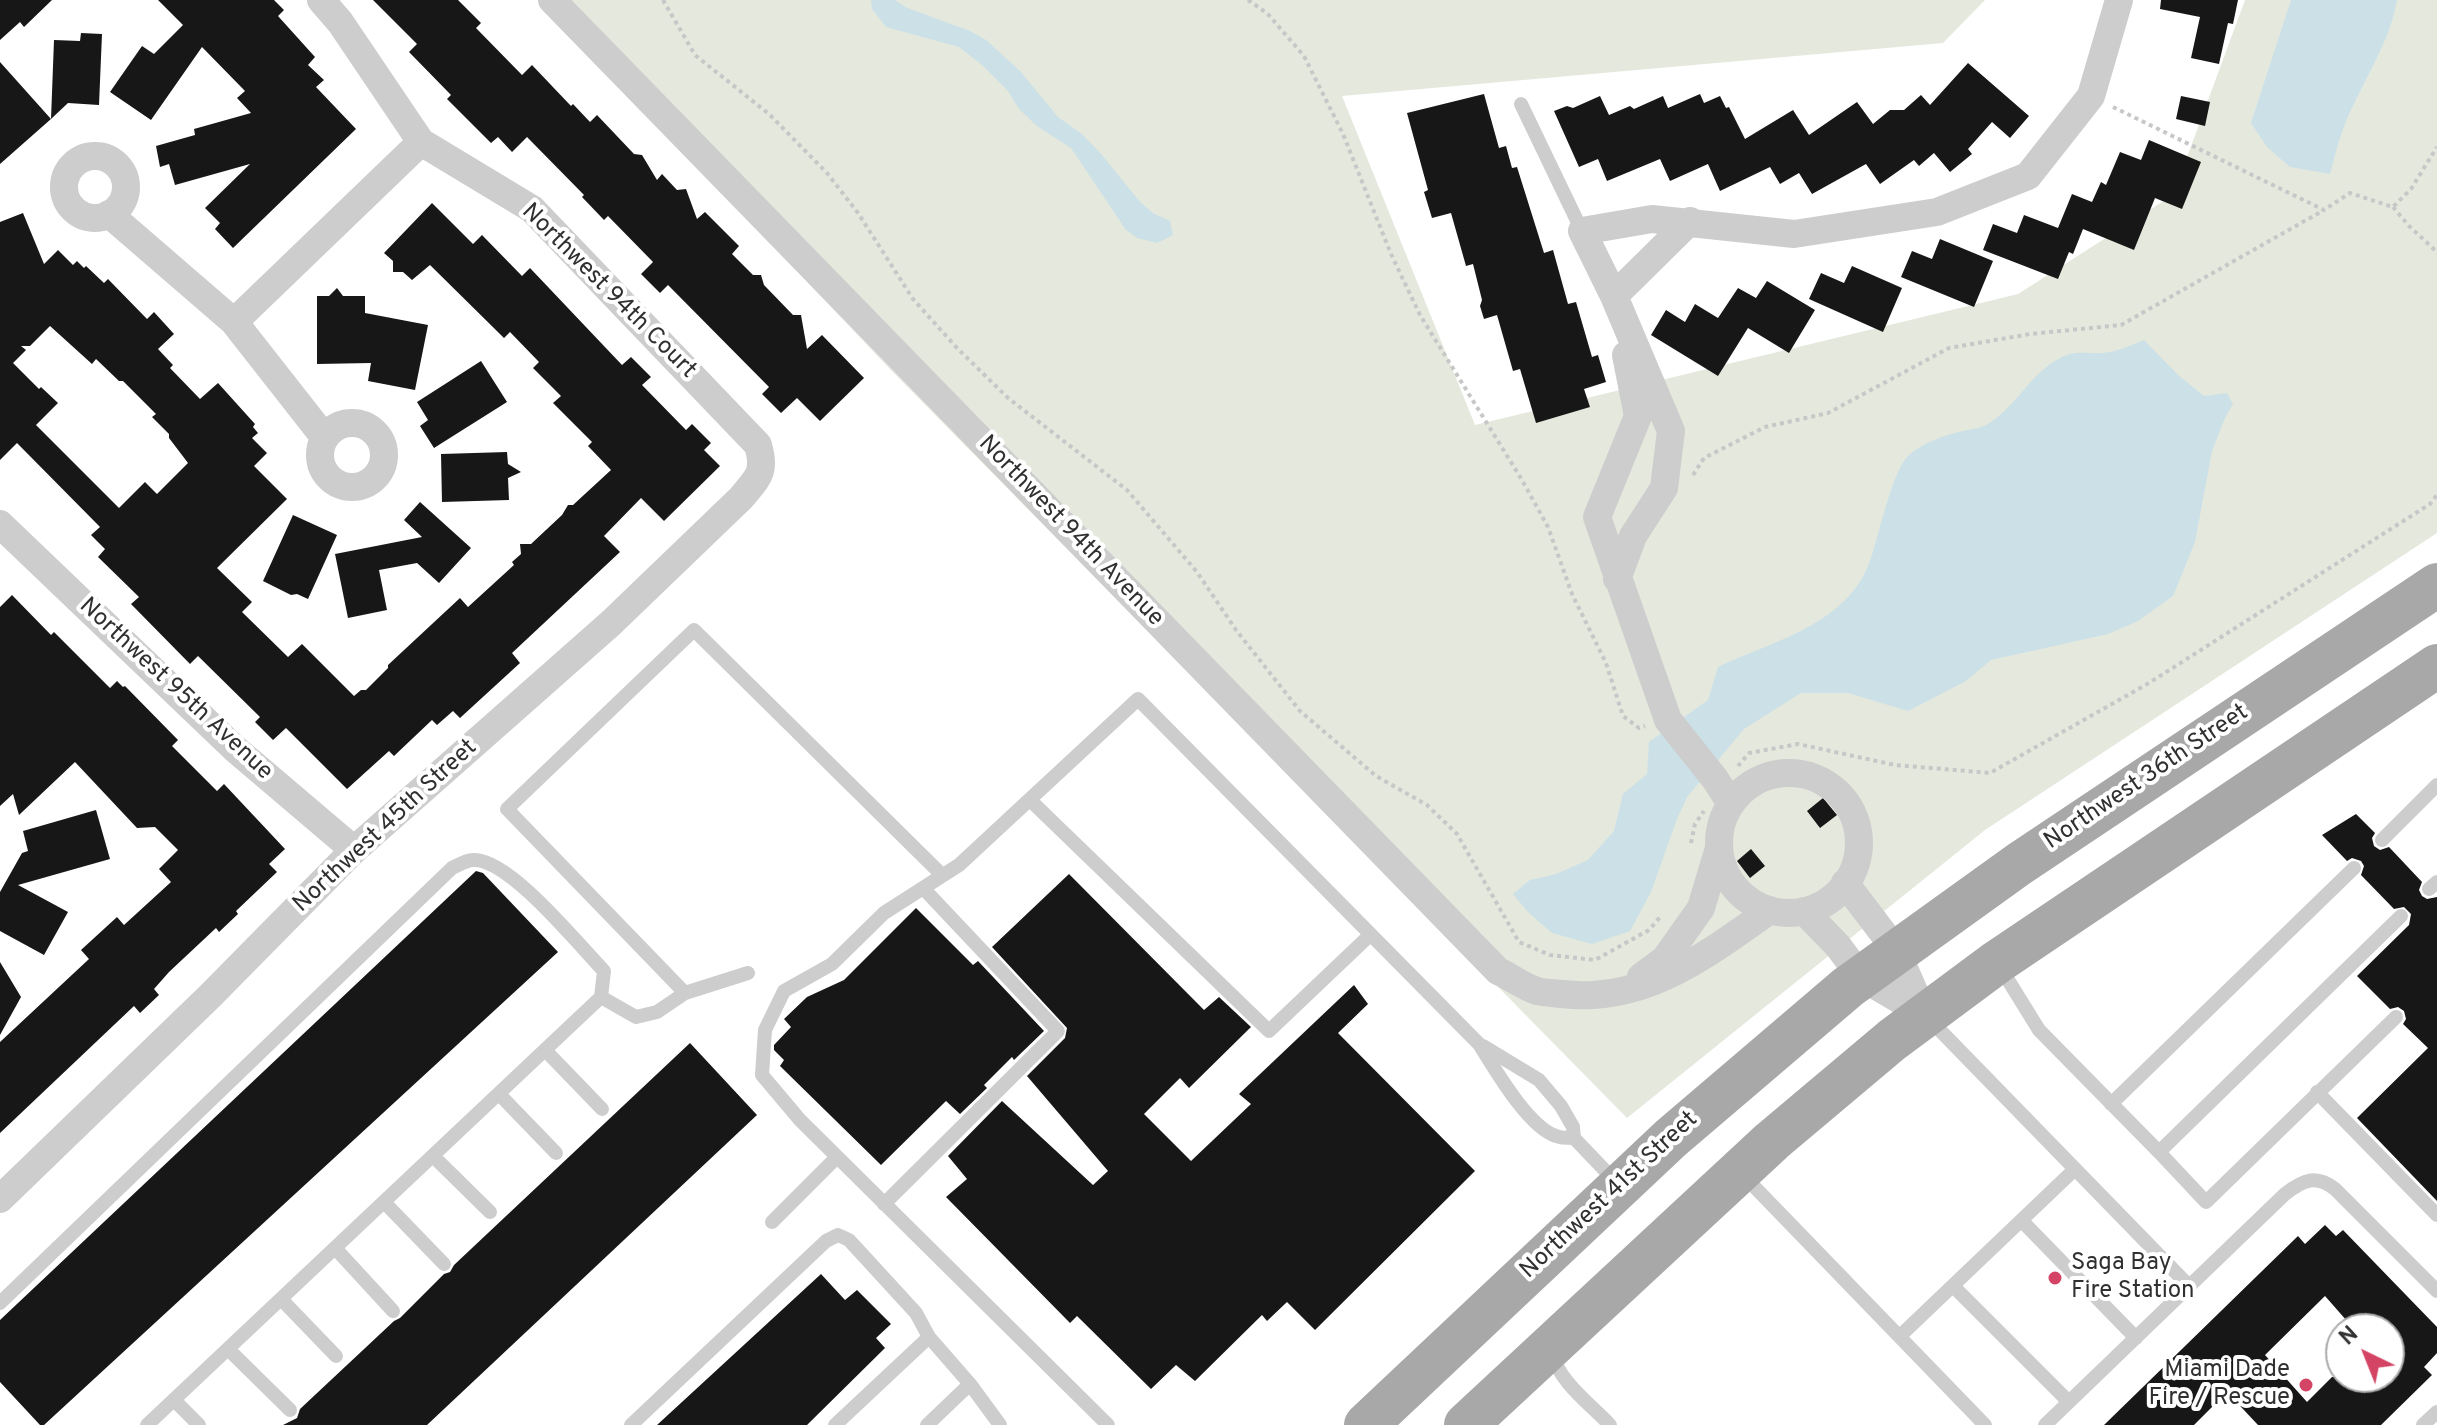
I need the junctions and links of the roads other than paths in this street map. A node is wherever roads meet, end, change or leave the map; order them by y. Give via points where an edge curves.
1 (321, 0) edge
2 (552, 0) edge
3 (2119, 0) edge
4 (1521, 104) dead end
5 (421, 142) junction
6 (109, 214) dead end
7 (1690, 221) junction
8 (1582, 231) junction
9 (1614, 296) junction
10 (234, 322) junction
11 (325, 438) dead end
12 (761, 455) joint
13 (0, 524) edge
14 (1617, 579) junction
15 (2437, 585) edge
16 (2437, 666) edge
17 (2437, 785) edge
18 (1722, 790) junction
19 (1031, 801) junction
20 (2382, 840) dead end
21 (1719, 848) junction
22 (354, 850) junction
23 (2354, 868) dead end
24 (942, 875) junction
25 (1845, 883) junction
26 (923, 888) junction
27 (1770, 910) junction
28 (1804, 911) junction
29 (2401, 916) dead end
30 (1370, 935) junction
31 (1896, 950) junction
32 (1997, 962) junction
33 (748, 973) dead end
34 (1861, 977) junction
35 (685, 993) junction
36 (1622, 993) junction
37 (601, 997) junction
38 (1924, 1014) junction
39 (2396, 1017) dead end
40 (1479, 1044) junction
41 (545, 1050) junction
42 (2317, 1092) junction
43 (499, 1094) junction
44 (2111, 1104) junction
45 (602, 1109) dead end
46 (1574, 1138) junction
47 (2159, 1152) junction
48 (556, 1153) dead end
49 (433, 1156) junction
50 (837, 1157) junction
51 (2074, 1170) junction
52 (1739, 1171) junction
53 (1619, 1186) junction
54 (0, 1199) edge
55 (384, 1202) junction
56 (884, 1204) junction
57 (490, 1212) dead end
58 (2437, 1215) edge
59 (2022, 1221) junction
60 (772, 1222) dead end
61 (1667, 1237) junction
62 (335, 1248) junction
63 (444, 1264) dead end
64 (1953, 1286) junction
65 (2190, 1287) junction
66 (2437, 1291) edge
67 (281, 1299) junction
68 (0, 1303) edge
69 (393, 1311) dead end
70 (1900, 1336) junction
71 (929, 1337) junction
72 (2136, 1338) junction
73 (1550, 1346) junction
74 (228, 1349) junction
75 (336, 1356) dead end
76 (970, 1384) junction
77 (174, 1400) junction
78 (2069, 1402) junction
79 (1399, 1409) edge
80 (290, 1410) dead end
81 (2437, 1412) edge
82 (147, 1425) edge
83 (199, 1425) edge
84 (631, 1425) edge
85 (835, 1425) edge
86 (927, 1425) edge
87 (1000, 1425) edge
88 (1108, 1425) edge
89 (1366, 1425) edge
90 (1466, 1425) edge
91 (1610, 1425) edge
92 (1985, 1425) edge
93 (2045, 1425) edge
94 (2423, 1425) edge

1 - 5 street, Northwest 94th Court
2 - 36 street, Northwest 94th Avenue via 1498,971 1537,991 1578,996
3 - 7 street via 2091,96 2028,176 1937,212 1794,234
4 - 8 lane
5 - 10 street
5 - 12 street, Northwest 94th Court via 532,209 750,436
6 - 10 street
7 - 8 street via 1652,219
7 - 9 street
8 - 9 street
9 - 14 street via 1638,416 1597,517
9 - 14 street via 1671,431 1664,488 1633,536
10 - 11 street
12 - 22 street, Northwest 45th Street via 760,475 741,498 611,623
13 - 22 street, Northwest 95th Avenue via 234,748
14 - 18 street via 1668,720
15 - 31 main road, Northwest 36th Street
16 - 32 main road
17 - 20 lane
18 - 21 street
18 - 25 street via 1791,772 1834,788 1858,827 1859,850
19 - 24 lane
19 - 30 lane via 1269,1031
19 - 30 lane via 1138,699
21 - 27 street via 1737,889
21 - 36 street via 1701,908 1665,959
22 - 54 street, Northwest 45th Street
23 - 44 lane
24 - 26 lane
24 - 35 lane via 694,630 507,809
25 - 28 street via 1820,905
25 - 31 street
26 - 50 lane via 884,913 832,964 784,991 765,1030 762,1075
26 - 56 lane via 1058,1031
27 - 28 street
27 - 36 street, Northwest 94th Avenue via 1666,977
28 - 34 street
29 - 47 lane
30 - 40 lane
31 - 34 main road, Northwest 36th Street
31 - 38 street
32 - 38 main road
32 - 44 lane via 2039,1030
33 - 35 lane
34 - 38 street
34 - 53 main road, Northwest 41st Street
35 - 37 lane via 657,1012 636,1017
37 - 41 lane
37 - 68 lane via 604,971 513,877 490,862 472,859 452,868
38 - 51 lane
38 - 52 main road
39 - 42 lane
40 - 46 lane via 1539,1080 1561,1106
40 - 46 lane via 1515,1099 1544,1130
41 - 43 lane
41 - 45 lane
42 - 47 lane via 2206,1202
42 - 58 lane
43 - 48 lane
43 - 49 lane
44 - 47 lane
46 - 53 lane
49 - 55 lane
49 - 57 lane
50 - 56 lane
50 - 60 lane
51 - 59 lane
51 - 65 lane
52 - 61 main road
52 - 70 lane
53 - 61 main road
53 - 79 main road, Northwest 41st Street
55 - 62 lane
55 - 63 lane
56 - 88 lane
59 - 64 lane
59 - 72 lane
61 - 73 main road
62 - 67 lane
62 - 69 lane
64 - 70 lane
64 - 78 lane
65 - 66 lane via 2285,1194 2300,1183 2320,1179
65 - 72 lane
67 - 74 lane
67 - 75 lane
70 - 92 lane
71 - 76 lane
71 - 84 lane via 916,1313 849,1240 838,1235
71 - 85 lane
72 - 78 lane
73 - 90 main road
73 - 91 lane via 1559,1371
74 - 77 lane
74 - 80 lane
76 - 86 lane
76 - 87 lane
77 - 82 lane
77 - 83 lane
78 - 93 lane
79 - 89 main road, Northwest 41st Street
81 - 94 lane

